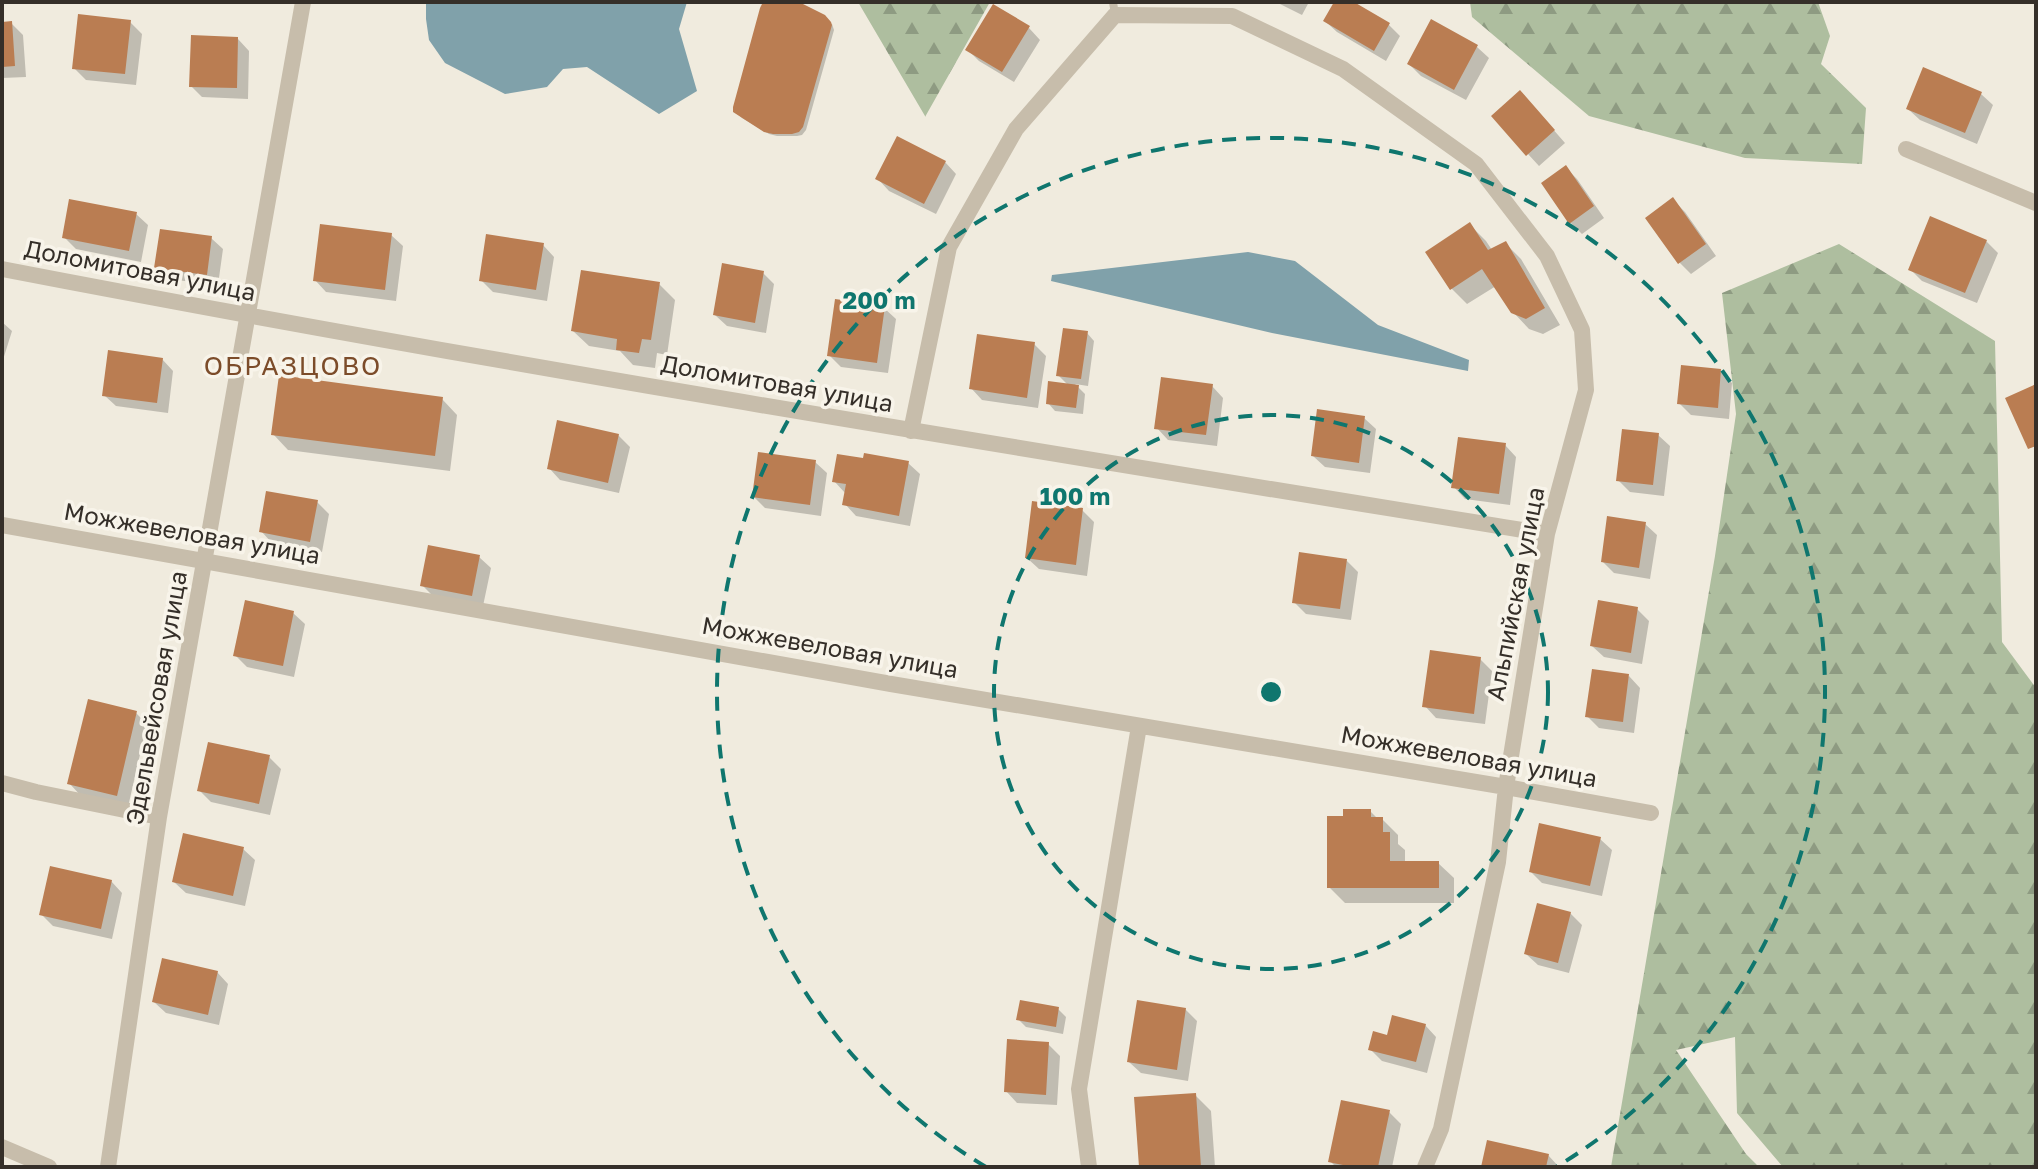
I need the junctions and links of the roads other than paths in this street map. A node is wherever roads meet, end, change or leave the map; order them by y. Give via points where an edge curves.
1 (303, 2) edge
2 (1114, 8) edge
3 (1906, 149) dead end
4 (2036, 203) edge
5 (2, 269) edge
6 (247, 316) junction
7 (911, 431) junction
8 (2, 525) edge
9 (1547, 534) junction
10 (205, 560) junction
11 (1139, 726) junction
12 (2, 783) edge
13 (1506, 787) junction
14 (1651, 813) dead end
15 (159, 817) junction
16 (2, 1147) edge
17 (49, 1167) edge
18 (108, 1167) edge
19 (1089, 1167) edge
20 (1425, 1167) edge

1 - 6 street, Эдельвейсовая улица
2 - 7 street, Альпийская улица via 1016,129 949,247
2 - 9 street, Альпийская улица via 1232,16 1343,69 1476,164 1547,256 1582,330 1586,390
3 - 4 street
5 - 6 street, Доломитовая улица
6 - 7 street, Доломитовая улица
6 - 10 street, Эдельвейсовая улица
7 - 9 street, Доломитовая улица
8 - 10 street, Можжевеловая улица
9 - 13 street, Альпийская улица
10 - 11 street, Можжевеловая улица
10 - 15 street, Эдельвейсовая улица
11 - 13 street, Можжевеловая улица
11 - 19 street via 1079,1089
12 - 15 street
13 - 14 street, Можжевеловая улица
13 - 20 street, Альпийская улица via 1498,862 1441,1129
15 - 18 street, Эдельвейсовая улица
16 - 17 street

